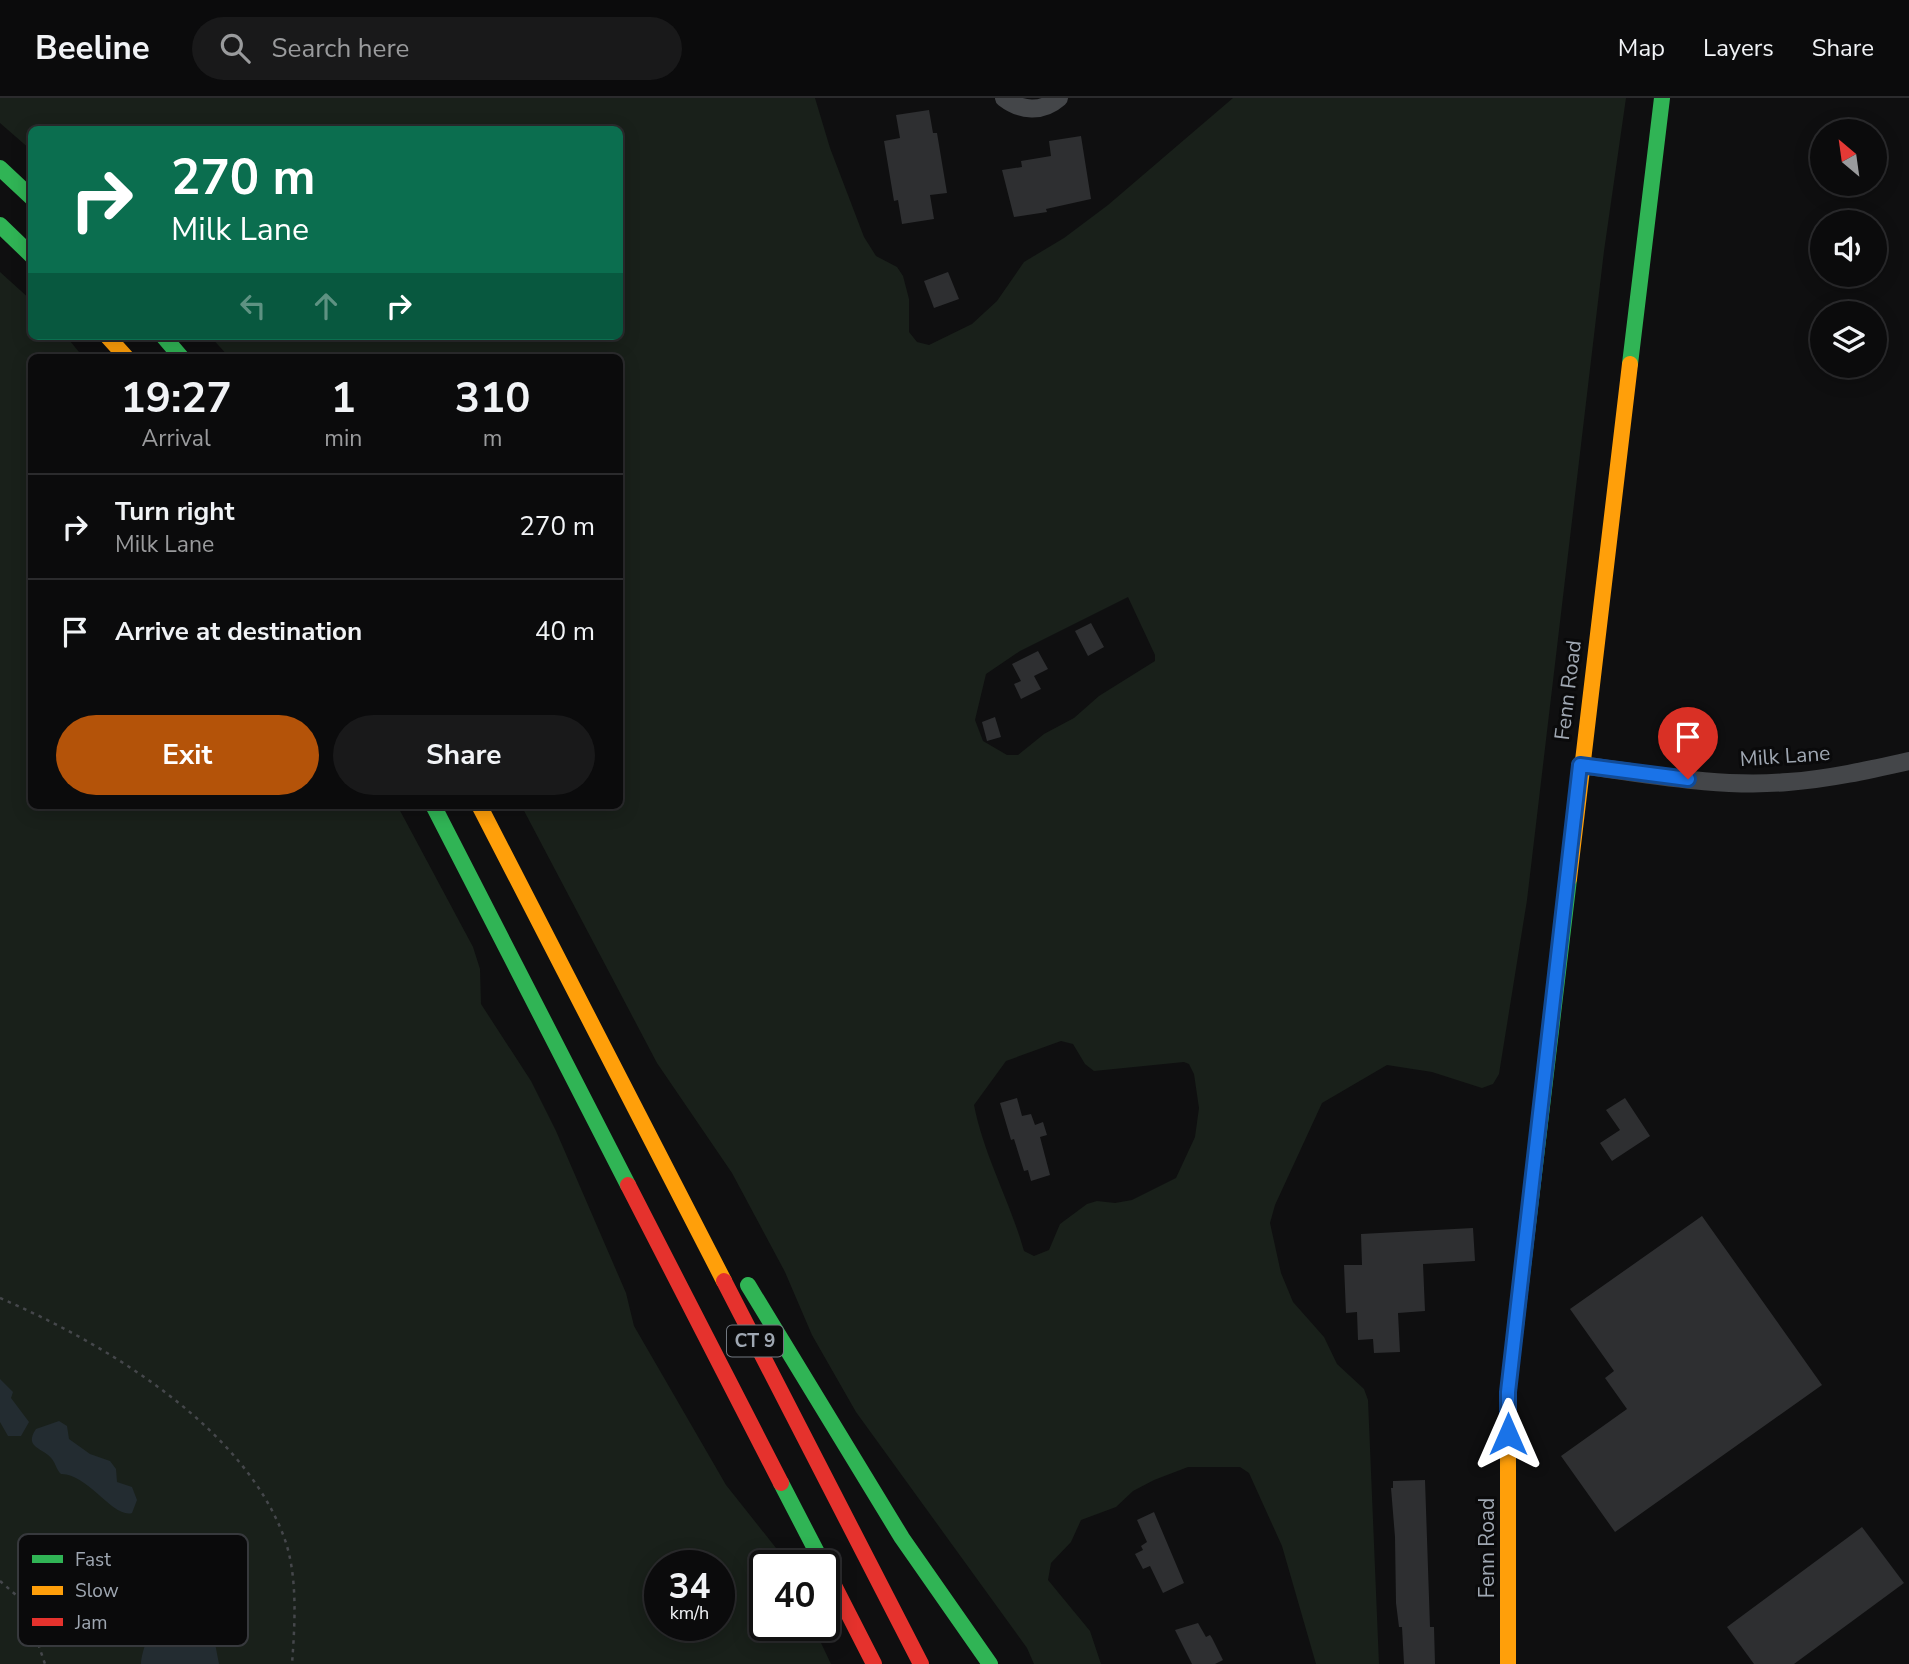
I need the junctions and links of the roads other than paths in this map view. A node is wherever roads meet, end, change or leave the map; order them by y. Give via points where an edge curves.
1 (1004, 98) edge
2 (1059, 98) edge
3 (1662, 98) edge
4 (0, 169) edge
5 (28, 194) edge
6 (0, 225) edge
7 (28, 252) edge
8 (111, 340) edge
9 (166, 340) edge
10 (123, 354) edge
11 (178, 354) edge
12 (1909, 761) edge
13 (1580, 765) junction
14 (435, 809) edge
15 (481, 809) edge
16 (589, 1018) junction
17 (710, 1217) dead end
18 (742, 1275) dead end
19 (816, 1550) edge
20 (840, 1597) edge
21 (874, 1664) edge
22 (920, 1664) edge
23 (990, 1664) edge
24 (1508, 1664) edge

1 - 2 street via 1026,109
3 - 13 main road, Fenn Road
4 - 5 main road
6 - 7 main road
8 - 10 main road
9 - 11 main road
12 - 13 street, Milk Lane via 1787,783 1715,783
13 - 24 main road, Fenn Road via 1508,1392
14 - 19 main road, CT 9
15 - 16 main road, CT 9
16 - 17 main road via 646,1097
16 - 22 main road, CT 9
18 - 23 main road via 901,1538
20 - 21 main road, CT 9

